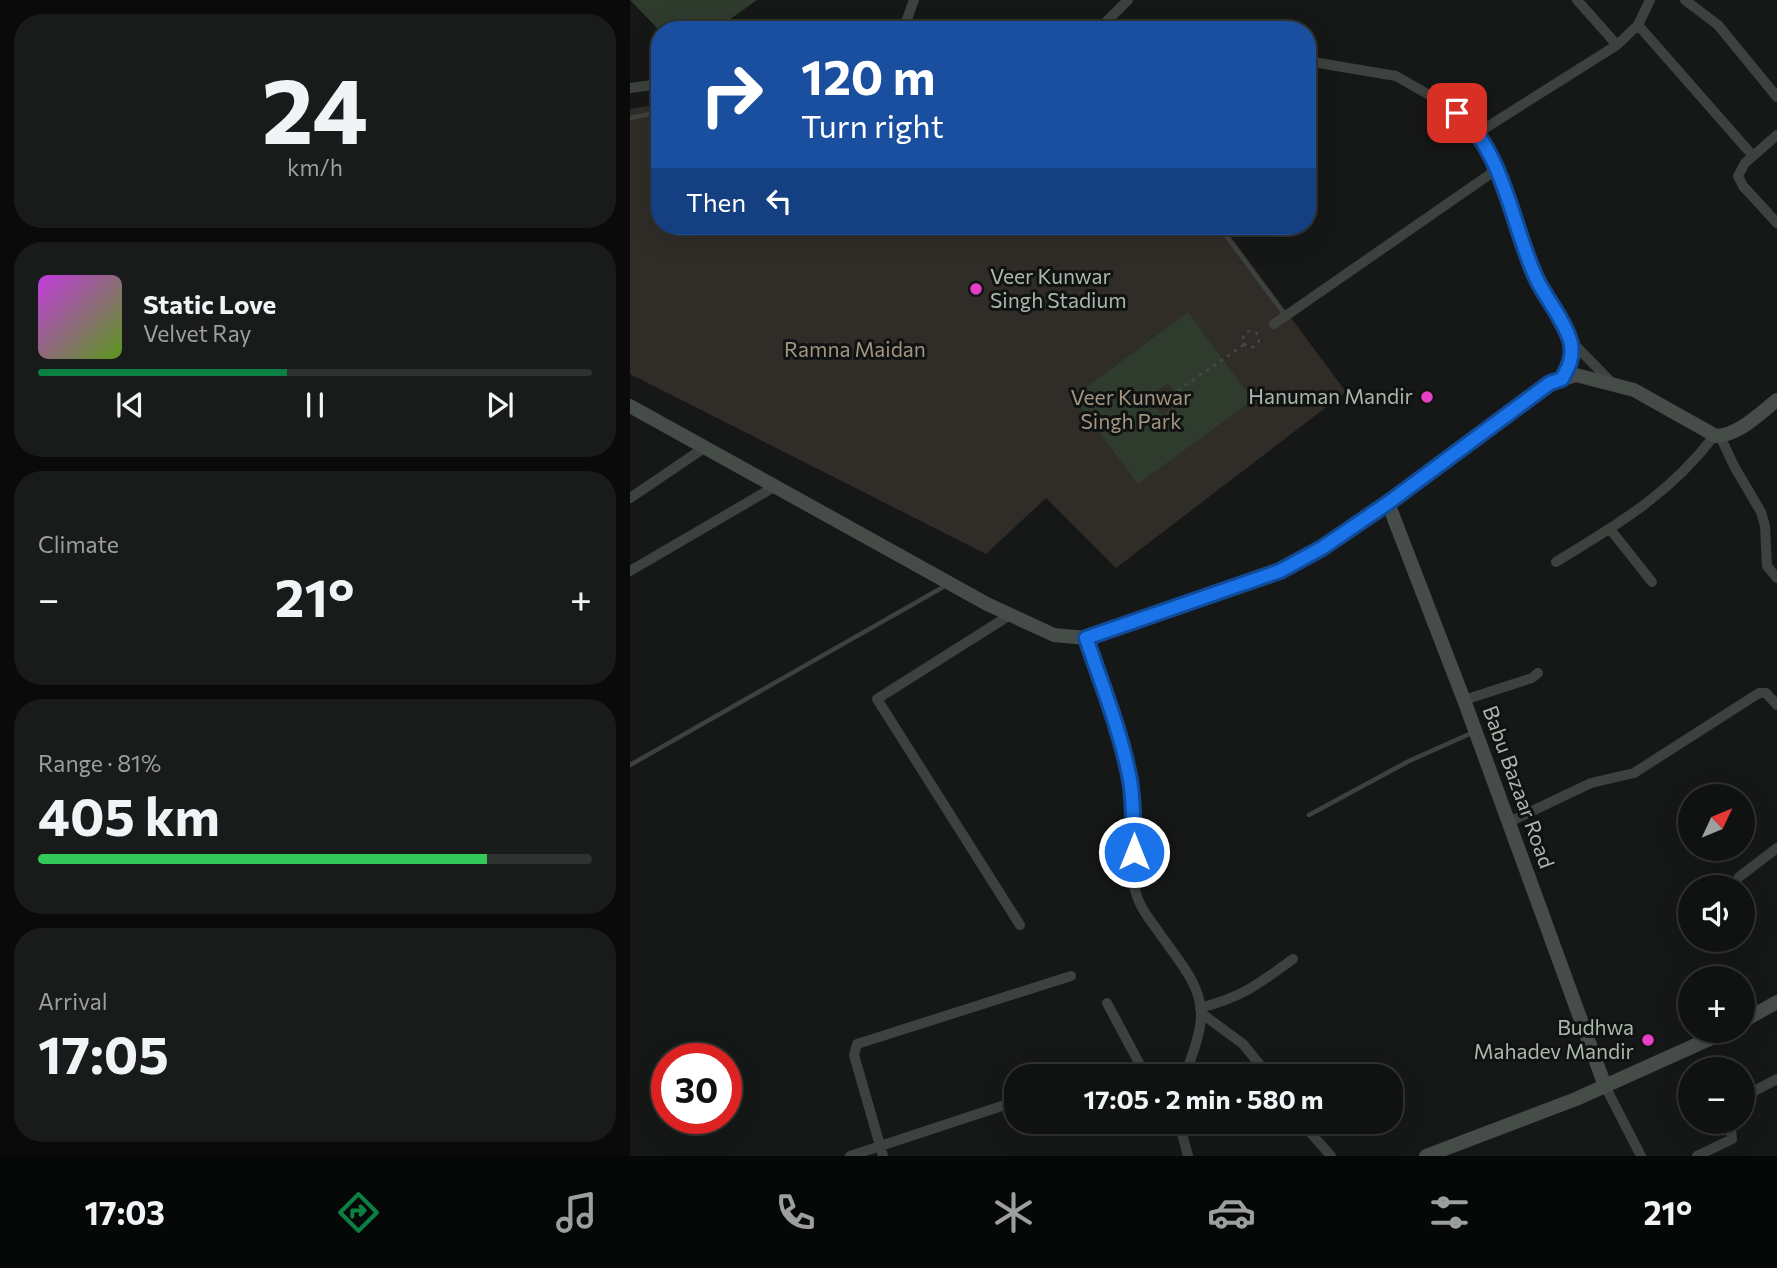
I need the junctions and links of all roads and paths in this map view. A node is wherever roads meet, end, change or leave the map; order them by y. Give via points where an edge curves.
1 (914, 0) edge
2 (1128, 0) edge
3 (1577, 0) edge
4 (1650, 0) edge
5 (1685, 0) edge
6 (906, 21) edge
7 (1107, 21) edge
8 (1637, 25) junction
9 (1617, 45) junction
10 (1316, 63) edge
11 (651, 85) edge
12 (630, 88) edge
13 (1777, 97) edge
14 (651, 114) edge
15 (630, 118) edge
16 (1476, 134) junction
17 (1777, 135) edge
18 (1753, 156) junction
19 (1496, 170) junction
20 (1777, 223) edge
21 (1226, 235) edge
22 (1286, 316) junction
23 (1275, 324) dead end
24 (1570, 340) junction
25 (1245, 344) junction
26 (1562, 379) junction
27 (1615, 385) junction
28 (1171, 395) dead end
29 (1777, 400) edge
30 (630, 406) edge
31 (1717, 436) junction
32 (705, 448) junction
33 (774, 487) junction
34 (630, 498) edge
35 (1388, 503) junction
36 (1610, 529) junction
37 (1556, 562) dead end
38 (630, 571) edge
39 (1777, 578) edge
40 (1652, 582) dead end
41 (949, 584) junction
42 (1010, 615) junction
43 (1086, 638) junction
44 (1538, 673) dead end
45 (1464, 700) junction
46 (1777, 705) edge
47 (1476, 731) junction
48 (630, 765) edge
49 (1309, 815) dead end
50 (1509, 821) junction
51 (1777, 848) edge
52 (1742, 875) edge
53 (1020, 925) dead end
54 (1293, 960) dead end
55 (1071, 976) dead end
56 (1777, 1002) edge
57 (1107, 1003) dead end
58 (1200, 1010) junction
59 (1755, 1014) edge
60 (1700, 1043) edge
61 (1140, 1064) edge
62 (1189, 1064) edge
63 (1259, 1064) edge
64 (1777, 1079) edge
65 (1605, 1086) junction
66 (1755, 1091) edge
67 (1004, 1106) edge
68 (1182, 1134) edge
69 (1312, 1134) edge
70 (1731, 1134) edge
71 (882, 1152) edge
72 (850, 1156) edge
73 (1188, 1156) edge
74 (1331, 1156) edge
75 (1426, 1156) edge
76 (1641, 1156) edge
77 (1697, 1156) edge

1 - 6 street
2 - 7 street
3 - 9 street
4 - 8 street
5 - 13 street via 1718,25
8 - 9 street
8 - 18 street
9 - 16 street
10 - 16 street via 1396,76 1445,104 1469,122
11 - 12 street
14 - 15 lane
16 - 19 street
17 - 18 street
18 - 20 street via 1739,171 1740,180
19 - 22 street
19 - 24 street via 1537,279
21 - 22 lane
22 - 23 street
24 - 26 street via 1572,361
24 - 27 street
25 - 25 path via 1245,334 1256,333 1256,345
25 - 28 path
26 - 27 street via 1576,375
26 - 35 street via 1550,383
27 - 31 street via 1634,390
29 - 31 street via 1736,430
30 - 32 street
31 - 36 street via 1674,482
31 - 39 street via 1761,512 1768,566
32 - 33 street
32 - 34 street
33 - 38 street
33 - 41 street
35 - 43 street via 1280,571
35 - 45 street, Babu Bazaar Road
36 - 37 street
36 - 40 street
41 - 42 street
41 - 48 lane
42 - 43 street via 1054,635
42 - 53 street via 877,699
43 - 58 street via 1129,778 1136,894 1186,972
44 - 45 street
45 - 47 street, Babu Bazaar Road
46 - 50 street via 1759,693 1634,773 1591,783
47 - 49 lane
47 - 50 street, Babu Bazaar Road
50 - 65 street, Babu Bazaar Road
51 - 52 street
54 - 58 street via 1246,992
55 - 71 street via 856,1045 854,1055
56 - 59 street
57 - 61 street
58 - 62 street
58 - 63 street via 1243,1044
60 - 65 street
64 - 66 street
65 - 75 street
65 - 76 street
67 - 71 street
68 - 73 street
69 - 74 street
70 - 77 street via 1732,1139
71 - 72 street

